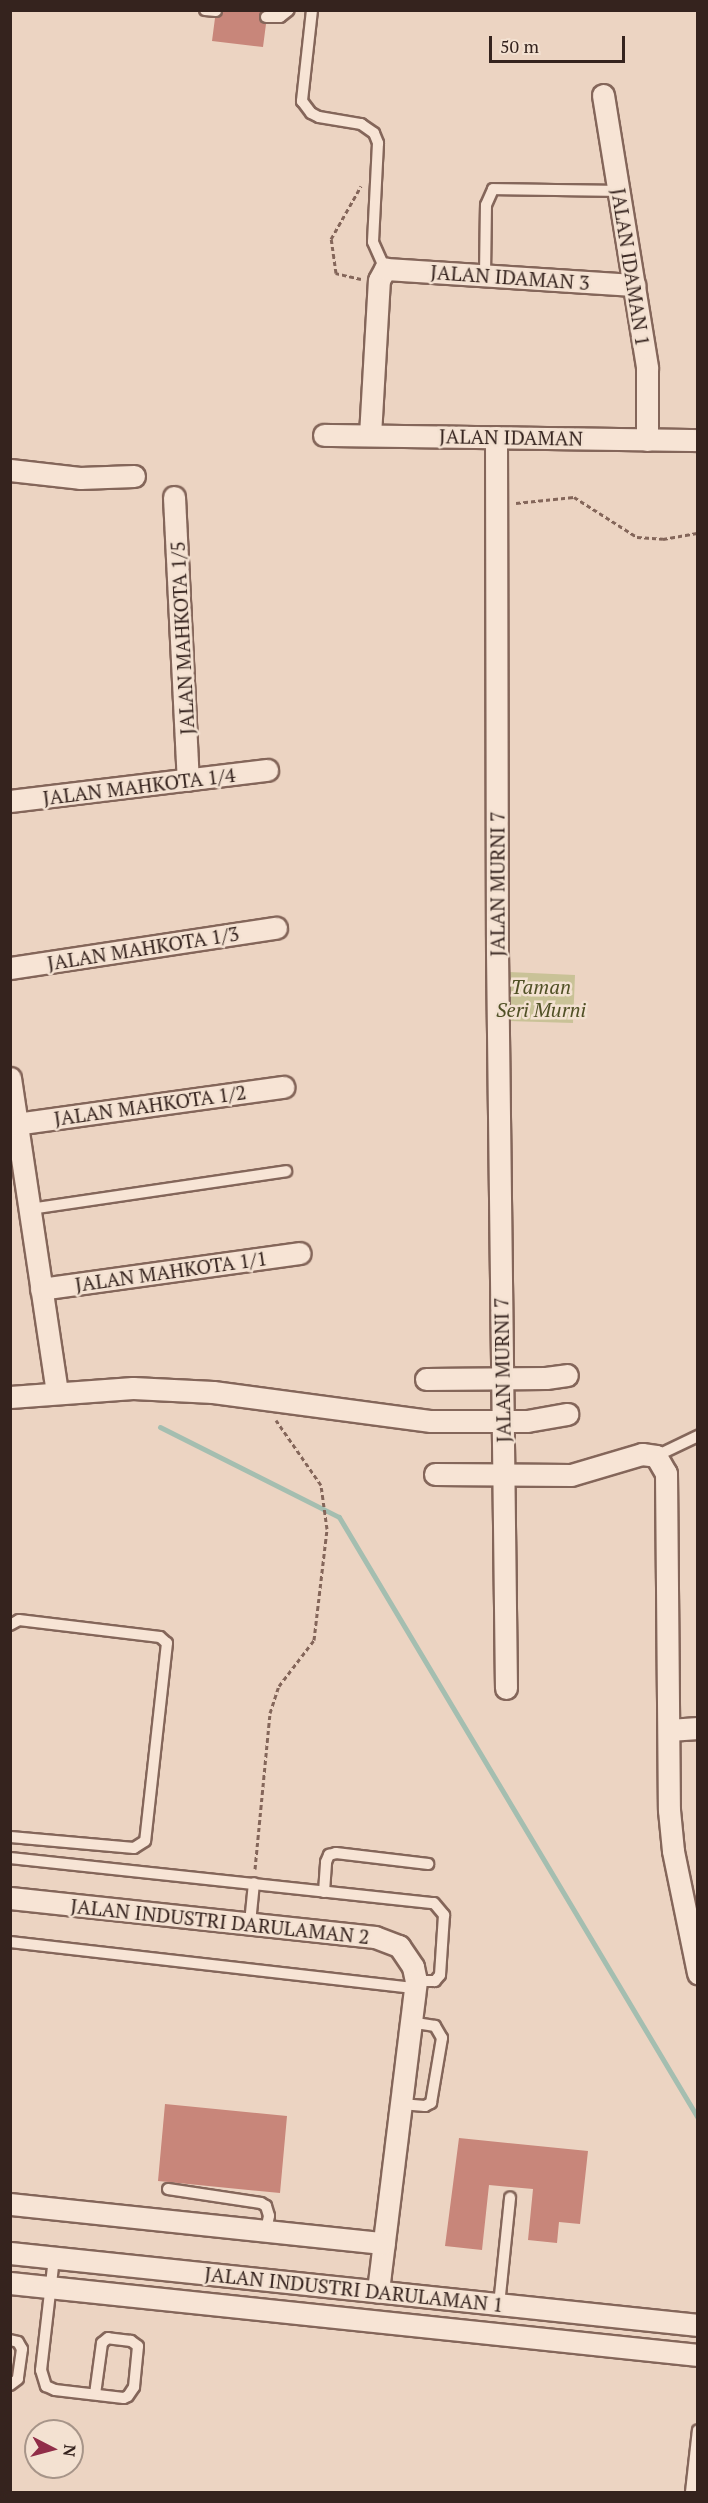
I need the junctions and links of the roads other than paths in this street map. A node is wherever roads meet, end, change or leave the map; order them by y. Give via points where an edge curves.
1 (205, 10) edge
2 (289, 10) edge
3 (312, 10) edge
4 (216, 11) edge
5 (266, 17) dead end
6 (603, 95) dead end
7 (618, 191) junction
8 (382, 274) junction
9 (485, 275) junction
10 (634, 285) junction
11 (324, 435) dead end
12 (370, 435) junction
13 (496, 437) junction
14 (647, 440) junction
15 (698, 440) edge
16 (10, 470) edge
17 (134, 476) dead end
18 (174, 497) dead end
19 (267, 771) dead end
20 (188, 780) junction
21 (10, 801) edge
22 (276, 928) dead end
23 (10, 968) edge
24 (10, 1078) edge
25 (283, 1087) dead end
26 (16, 1124) junction
27 (286, 1171) dead end
28 (30, 1209) junction
29 (300, 1253) dead end
30 (41, 1289) junction
31 (567, 1374) dead end
32 (426, 1379) dead end
33 (503, 1379) junction
34 (57, 1391) junction
35 (10, 1397) edge
36 (567, 1414) dead end
37 (503, 1422) junction
38 (698, 1436) edge
39 (656, 1456) junction
40 (435, 1474) dead end
41 (504, 1474) junction
42 (10, 1625) edge
43 (506, 1688) dead end
44 (698, 1728) edge
45 (669, 1730) junction
46 (10, 1837) edge
47 (10, 1858) edge
48 (428, 1864) dead end
49 (254, 1883) junction
50 (324, 1892) junction
51 (10, 1898) edge
52 (250, 1923) junction
53 (10, 1942) edge
54 (697, 1972) edge
55 (415, 1985) junction
56 (411, 2022) junction
57 (401, 2104) junction
58 (168, 2189) dead end
59 (510, 2198) dead end
60 (10, 2204) edge
61 (266, 2230) junction
62 (384, 2243) junction
63 (10, 2253) edge
64 (54, 2258) junction
65 (10, 2283) edge
66 (50, 2287) junction
67 (378, 2292) junction
68 (499, 2305) junction
69 (698, 2325) edge
70 (10, 2340) edge
71 (698, 2355) edge
72 (10, 2385) edge
73 (94, 2394) junction
74 (698, 2430) edge
75 (691, 2493) edge

1 - 4 lane
2 - 5 lane via 280,17
3 - 8 lane via 302,101 310,113 319,117 369,126 378,143 373,242
6 - 7 street, JALAN IDAMAN 1
7 - 9 lane via 493,189 486,205
7 - 10 street, JALAN IDAMAN 1
8 - 9 street, JALAN IDAMAN 3
8 - 12 street
9 - 10 street, JALAN IDAMAN 3
10 - 14 street, JALAN IDAMAN 1 via 647,368
11 - 12 street, JALAN IDAMAN
12 - 13 street, JALAN IDAMAN
13 - 14 street, JALAN IDAMAN
13 - 33 street, JALAN MURNI 7
14 - 15 street, JALAN IDAMAN
16 - 17 street via 80,478
18 - 20 street, JALAN MAHKOTA 1/5
19 - 20 street, JALAN MAHKOTA 1/4
20 - 21 street, JALAN MAHKOTA 1/4
22 - 23 street, JALAN MAHKOTA 1/3
24 - 26 street
25 - 26 street, JALAN MAHKOTA 1/2
26 - 28 street
27 - 28 lane
28 - 30 street
29 - 30 street, JALAN MAHKOTA 1/1
30 - 34 street
31 - 33 street
32 - 33 street
33 - 37 street, JALAN MURNI 7
34 - 35 street
34 - 37 street via 133,1388 261,1399 431,1421
36 - 37 street
37 - 41 street, JALAN MURNI 7
38 - 39 lane
39 - 41 street via 629,1456 586,1473
39 - 45 street via 666,1473 669,1495
40 - 41 street
41 - 43 street, JALAN MURNI 7
42 - 46 lane via 19,1620 160,1637 167,1643 145,1841 134,1848
44 - 45 street
45 - 54 street via 673,1851
47 - 49 lane
48 - 50 lane via 336,1853 329,1855 326,1862
49 - 50 lane
49 - 52 lane
50 - 55 lane via 440,1906 444,1915 440,1976 435,1981
51 - 52 street, JALAN INDUSTRI DARULAMAN 2
52 - 55 street, JALAN INDUSTRI DARULAMAN 2 via 375,1936 399,1946 413,1967
53 - 55 lane
55 - 56 street
56 - 57 street
56 - 57 lane via 435,2026 442,2038 430,2103
57 - 62 street
58 - 61 lane via 261,2203 267,2206 269,2216
59 - 68 lane
60 - 61 street
61 - 62 street
62 - 67 street
63 - 64 street, JALAN INDUSTRI DARULAMAN 1
64 - 66 lane
64 - 67 street, JALAN INDUSTRI DARULAMAN 1
65 - 66 street, JALAN INDUSTRI DARULAMAN 1
66 - 71 street, JALAN INDUSTRI DARULAMAN 1
66 - 73 lane via 42,2379 55,2390
67 - 68 street, JALAN INDUSTRI DARULAMAN 1
68 - 69 street, JALAN INDUSTRI DARULAMAN 1
70 - 72 lane via 18,2342 22,2349 18,2379
73 - 73 lane via 124,2398 132,2393 139,2350 136,2343 108,2338 102,2343
74 - 75 lane

